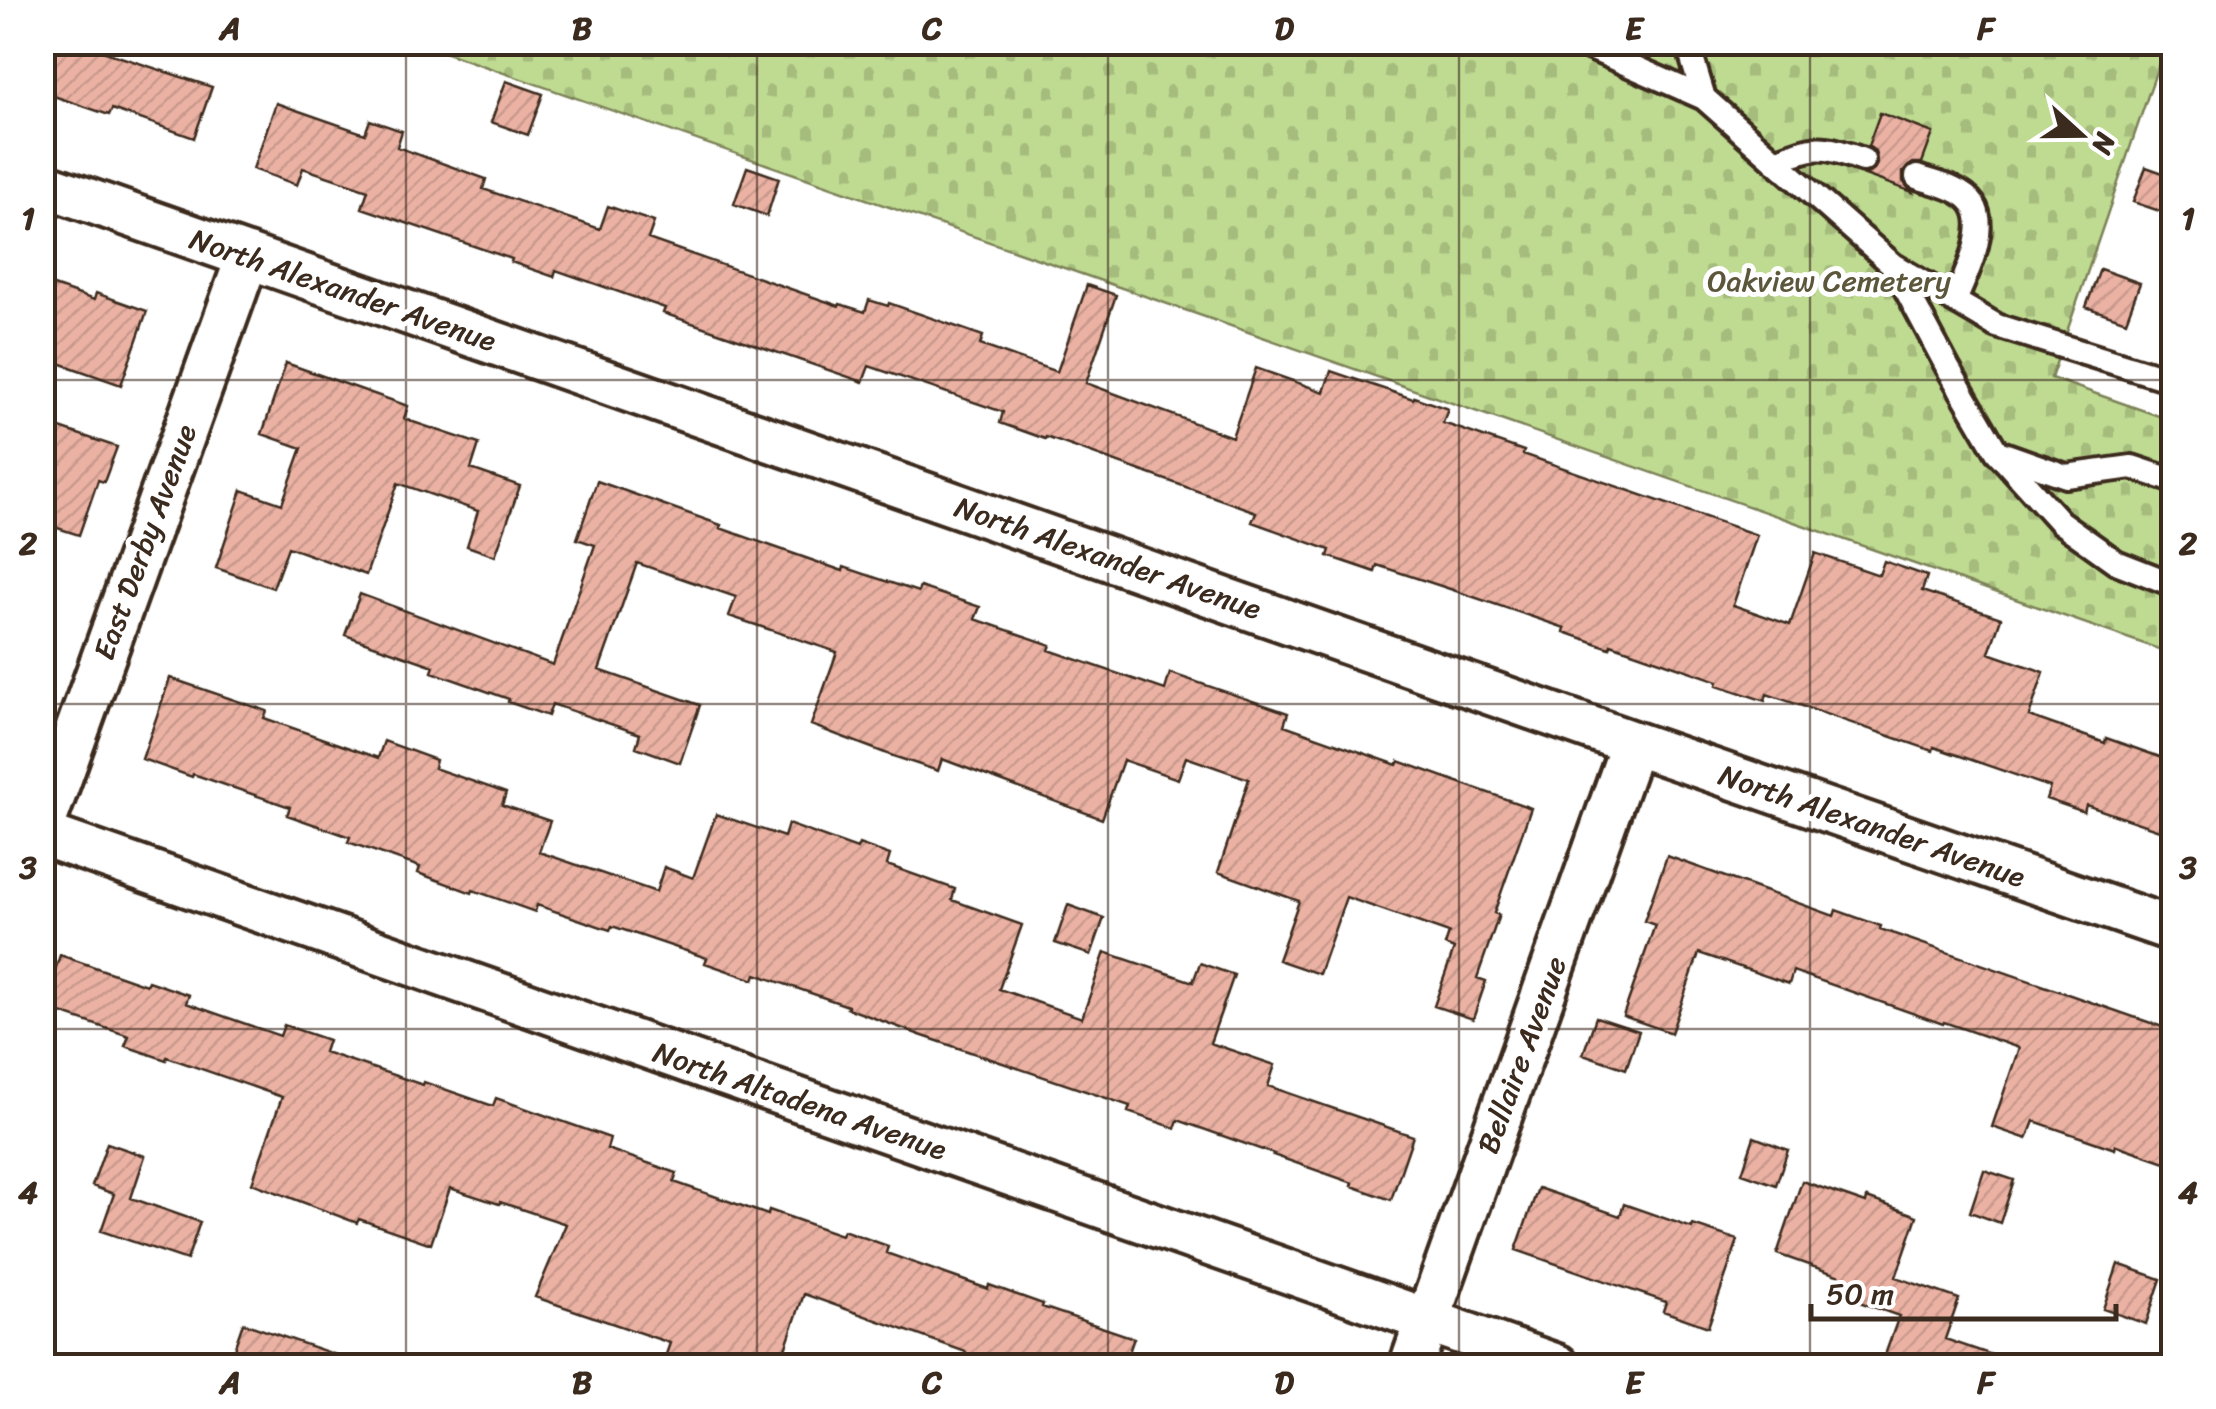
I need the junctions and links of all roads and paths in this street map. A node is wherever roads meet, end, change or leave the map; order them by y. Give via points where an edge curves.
1 (1578, 42) edge
2 (1688, 42) edge
3 (1704, 98) junction
4 (1863, 160) dead end
5 (1775, 161) junction
6 (1918, 177) dead end
7 (42, 184) edge
8 (248, 256) junction
9 (1893, 266) junction
10 (1954, 301) junction
11 (2174, 381) edge
12 (1997, 452) junction
13 (2174, 481) edge
14 (2166, 582) dead end
15 (1632, 743) junction
16 (42, 831) edge
17 (2174, 930) edge
18 (1427, 1320) junction
19 (1410, 1366) edge
20 (1557, 1366) edge

1 - 3 lane
2 - 3 lane
3 - 5 lane
4 - 5 lane via 1813,147
5 - 9 lane
6 - 10 lane via 1955,190 1972,203 1980,222
7 - 8 street, North Alexander Avenue
8 - 15 street, North Alexander Avenue
8 - 16 street, East Derby Avenue
9 - 10 lane
9 - 12 lane
10 - 11 lane via 1997,326
12 - 13 lane via 2066,476 2132,467
12 - 14 lane via 2060,522 2116,562
15 - 17 street, North Alexander Avenue
15 - 18 street, Bellaire Avenue
16 - 18 street, North Altadena Avenue
18 - 19 street, Bellaire Avenue
18 - 20 street, North Altadena Avenue

